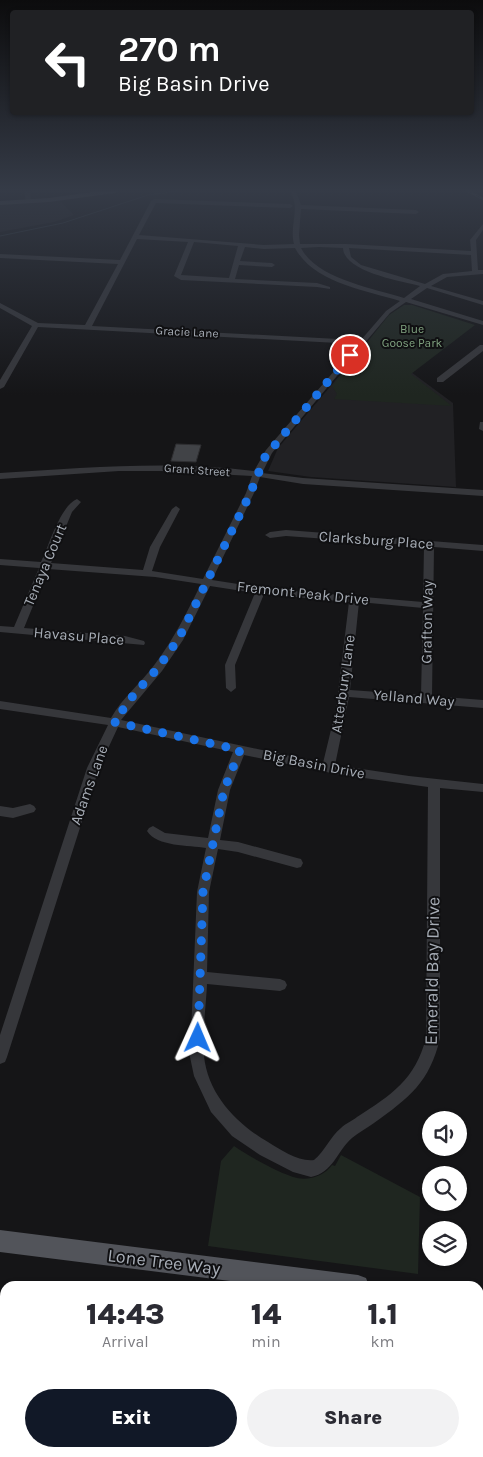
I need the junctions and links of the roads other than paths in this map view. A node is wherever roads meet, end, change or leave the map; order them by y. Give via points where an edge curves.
1 (61, 259) edge
2 (124, 259) edge
3 (184, 259) edge
4 (237, 259) edge
5 (308, 259) edge
6 (349, 259) edge
7 (474, 259) edge
8 (122, 262) junction
9 (236, 263) junction
10 (272, 265) dead end
11 (475, 272) junction
12 (483, 272) edge
13 (231, 281) junction
14 (424, 287) junction
15 (328, 288) dead end
16 (406, 299) junction
17 (483, 303) edge
18 (0, 306) edge
19 (483, 322) edge
20 (36, 325) junction
21 (88, 327) junction
22 (338, 341) dead end
23 (483, 347) edge
24 (440, 380) dead end
25 (0, 387) edge
26 (483, 424) edge
27 (483, 429) edge
28 (258, 475) junction
29 (0, 476) edge
30 (483, 493) edge
31 (77, 502) dead end
32 (176, 509) dead end
33 (270, 535) dead end
34 (429, 544) junction
35 (483, 548) edge
36 (0, 562) edge
37 (45, 565) junction
38 (147, 573) junction
39 (207, 581) junction
40 (261, 590) junction
41 (354, 599) junction
42 (427, 605) junction
43 (0, 629) edge
44 (17, 631) junction
45 (140, 642) dead end
46 (231, 688) dead end
47 (344, 692) junction
48 (426, 700) junction
49 (0, 704) edge
50 (483, 704) edge
51 (114, 722) junction
52 (240, 750) junction
53 (328, 768) junction
54 (434, 783) junction
55 (483, 788) edge
56 (30, 809) dead end
57 (0, 811) edge
58 (152, 831) dead end
59 (213, 844) junction
60 (297, 863) dead end
61 (200, 977) junction
62 (280, 985) dead end
63 (0, 1056) edge
64 (0, 1242) edge
65 (317, 1281) edge

1 - 8 street
2 - 8 street
3 - 13 street via 177,276
4 - 9 street
5 - 16 street via 337,278
6 - 14 street via 359,266
7 - 11 street
8 - 21 street
9 - 10 street
9 - 13 street
11 - 12 street, Adams Lane
11 - 14 street, Adams Lane via 445,275
13 - 15 street
14 - 16 street, Adams Lane
14 - 17 street
16 - 19 street
16 - 28 street, Adams Lane via 382,317 265,457
18 - 20 street
20 - 21 street, Gracie Lane
20 - 25 street
21 - 22 street, Gracie Lane
23 - 24 street
26 - 27 street
28 - 29 street, Grant Street via 141,467
28 - 30 street, Grant Street
28 - 39 street, Adams Lane
31 - 37 street, Tenaya Court via 68,511
32 - 38 street via 155,547
33 - 34 street, Clarksburg Place via 286,533
34 - 35 street, Clarksburg Place
34 - 42 street, Grafton Way
36 - 37 street, Fremont Peak Drive
37 - 38 street, Fremont Peak Drive
37 - 44 street, Tenaya Court
38 - 39 street, Fremont Peak Drive
39 - 40 street, Fremont Peak Drive
39 - 51 street, Adams Lane via 172,649
40 - 41 street, Fremont Peak Drive
40 - 46 street via 230,665
41 - 42 street, Fremont Peak Drive
41 - 47 street, Atterbury Lane
42 - 48 street, Grafton Way
43 - 44 street, Havasu Place
44 - 45 street, Havasu Place
47 - 48 street, Yelland Way
47 - 53 street, Atterbury Lane
48 - 50 street, Yelland Way
49 - 51 street, Big Basin Drive
51 - 52 street, Big Basin Drive
51 - 63 street, Adams Lane via 93,768
52 - 53 street, Big Basin Drive
52 - 59 street via 226,784
53 - 54 street, Big Basin Drive
54 - 55 street, Big Basin Drive
54 - 61 street, Emerald Bay Drive via 431,1052 415,1081 400,1097 344,1134 317,1168 306,1169 263,1149 239,1134 215,1105 202,1080 198,1057
56 - 57 street
58 - 59 street via 162,837
59 - 60 street via 238,847
59 - 61 street via 203,892
61 - 62 street
64 - 65 main road, Lone Tree Way

